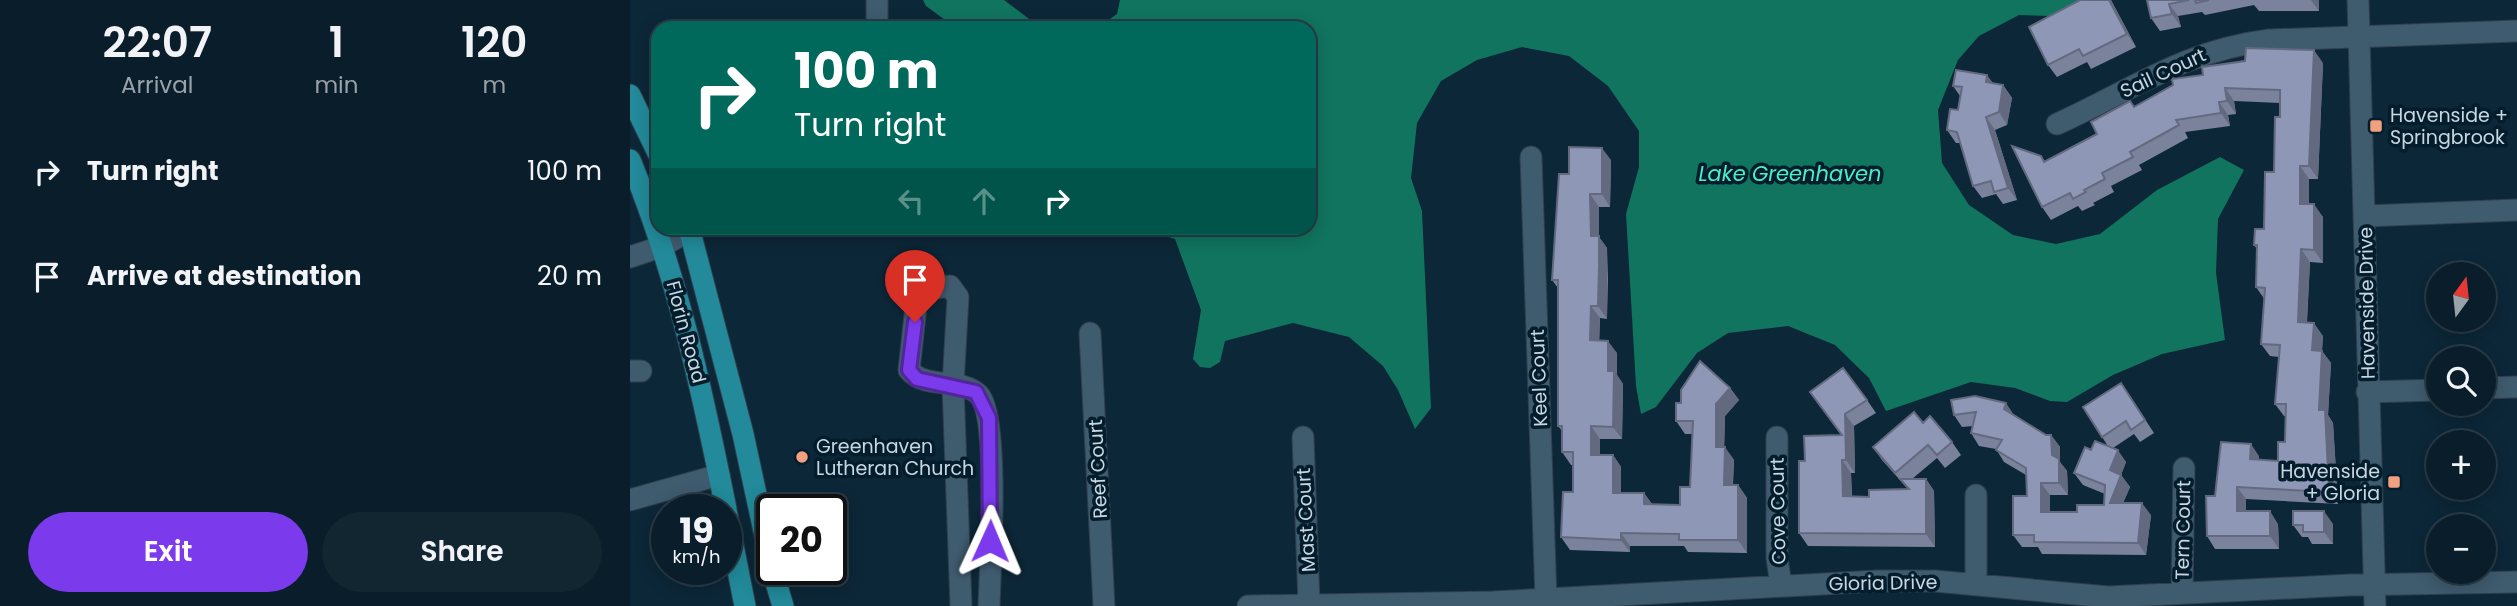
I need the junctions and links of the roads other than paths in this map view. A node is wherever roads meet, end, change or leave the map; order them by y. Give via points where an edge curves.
1 (877, 0) edge
2 (2358, 0) edge
3 (877, 21) edge
4 (2517, 31) edge
5 (2359, 37) junction
6 (630, 95) edge
7 (2057, 124) dead end
8 (651, 138) edge
9 (1531, 157) dead end
10 (630, 160) edge
11 (2517, 210) edge
12 (651, 215) edge
13 (2366, 216) junction
14 (659, 235) edge
15 (680, 235) edge
16 (693, 235) edge
17 (663, 246) junction
18 (630, 257) edge
19 (1090, 333) dead end
20 (2517, 387) edge
21 (2496, 388) edge
22 (2426, 390) edge
23 (2367, 392) junction
24 (1303, 437) dead end
25 (1777, 437) dead end
26 (2184, 468) dead end
27 (719, 475) junction
28 (723, 494) edge
29 (756, 494) edge
30 (1976, 495) dead end
31 (630, 500) edge
32 (959, 561) junction
33 (990, 562) junction
34 (2517, 582) edge
35 (1976, 584) junction
36 (741, 585) edge
37 (777, 585) edge
38 (1781, 585) junction
39 (2182, 592) junction
40 (2374, 595) edge
41 (1546, 599) junction
42 (1308, 603) junction
43 (1493, 604) edge
44 (745, 606) edge
45 (783, 606) edge
46 (961, 606) edge
47 (989, 606) edge
48 (1104, 606) edge
49 (1248, 606) edge

1 - 3 street
2 - 5 street, Havenside Drive
4 - 5 street, Sail Court
5 - 7 street, Sail Court via 2269,40 2203,53
5 - 13 street, Havenside Drive
6 - 8 main road
9 - 41 street, Keel Court
10 - 12 main road, Florin Road
11 - 13 street
13 - 23 street, Havenside Drive
14 - 17 main road, Florin Road
15 - 17 street
16 - 29 main road, Florin Road
17 - 18 street
17 - 27 main road, Florin Road via 694,355
19 - 48 street, Reef Court
20 - 21 street
22 - 23 street
23 - 40 street, Havenside Drive
24 - 42 street, Mast Court
25 - 38 street, Cove Court
26 - 39 street, Tern Court
27 - 28 main road, Florin Road
27 - 31 street
30 - 35 street
32 - 33 street
32 - 33 street via 953,385 976,392 989,418
32 - 46 street
33 - 47 street
34 - 40 street, Gloria Drive
35 - 38 street, Gloria Drive
35 - 39 street, Gloria Drive via 2108,597
36 - 44 main road, Florin Road
37 - 45 main road, Florin Road
38 - 41 street, Gloria Drive
39 - 40 street, Gloria Drive
41 - 43 street, Gloria Drive
42 - 43 street, Gloria Drive
42 - 49 street, Gloria Drive

